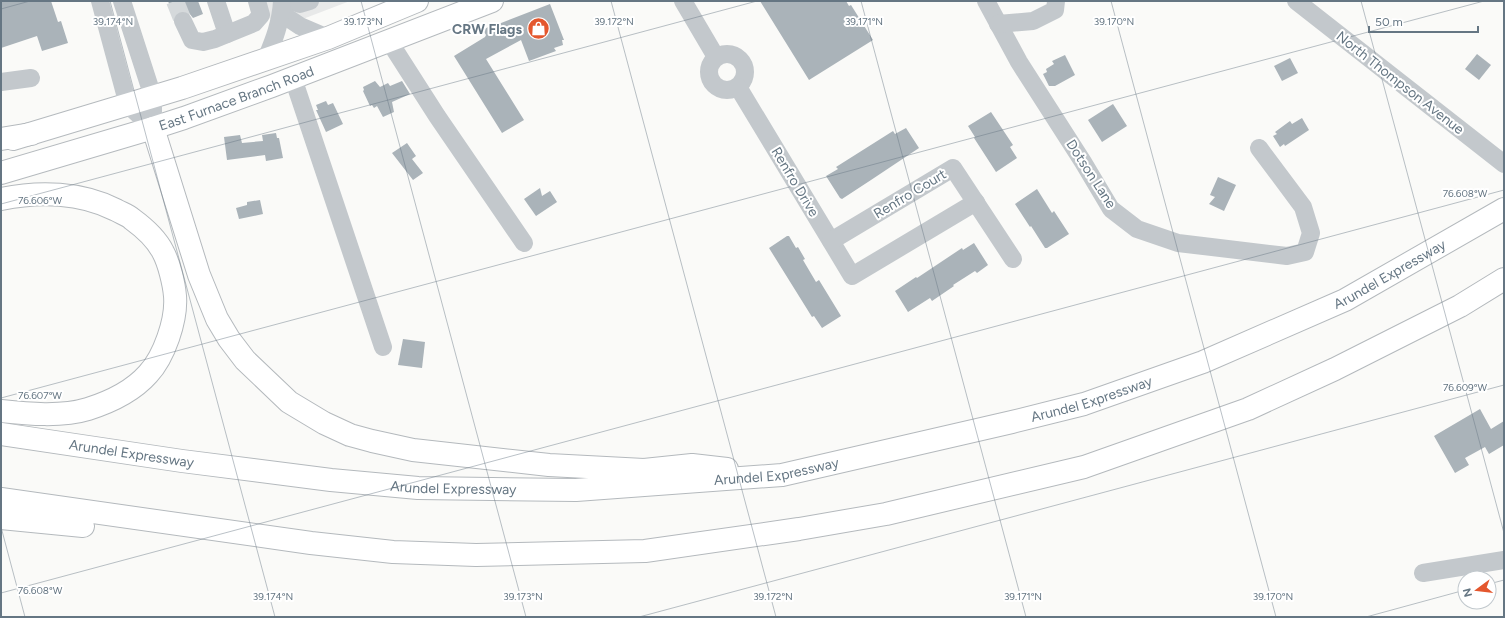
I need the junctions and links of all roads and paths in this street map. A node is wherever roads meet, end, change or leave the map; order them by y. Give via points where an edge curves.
1 (100, 1) edge
2 (122, 1) edge
3 (216, 1) edge
4 (310, 1) edge
5 (417, 1) edge
6 (492, 1) edge
7 (683, 1) edge
8 (986, 1) edge
9 (1056, 1) edge
10 (1296, 1) edge
11 (274, 4) edge
12 (465, 6) edge
13 (183, 21) tunnel mouth
14 (998, 24) junction
15 (227, 34) junction
16 (328, 38) junction
17 (389, 41) junction
18 (716, 57) junction
19 (266, 59) junction
20 (31, 78) dead end
21 (293, 78) junction
22 (1, 82) edge
23 (738, 87) junction
24 (153, 97) junction
25 (128, 105) junction
26 (153, 128) junction
27 (31, 134) junction
28 (1, 139) edge
29 (1, 143) edge
30 (1259, 148) dead end
31 (1497, 159) edge
32 (1, 173) edge
33 (1, 199) edge
34 (976, 202) junction
35 (1504, 209) edge
36 (831, 242) junction
37 (524, 243) dead end
38 (1013, 259) dead end
39 (1504, 279) edge
40 (383, 347) dead end
41 (1, 411) edge
42 (1, 434) edge
43 (782, 475) junction
44 (1, 500) edge
45 (1, 518) edge
46 (182, 525) junction
47 (1504, 560) edge
48 (1423, 573) dead end

1 - 25 street
2 - 24 street
3 - 15 street
4 - 11 street via 300,4
5 - 16 main road, East Furnace Branch Road
6 - 12 main road, East Furnace Branch Road
7 - 18 street
8 - 14 street, Dotson Lane
9 - 14 street via 1055,10 1033,21
10 - 31 street, North Thompson Avenue
11 - 15 street via 254,23
11 - 16 street via 300,26
11 - 19 street via 276,36
12 - 17 main road, East Furnace Branch Road
13 - 15 street via 192,40 203,42
14 - 30 street, Dotson Lane via 1111,208 1137,229 1178,243 1287,256 1305,252 1311,233 1303,208
16 - 19 main road, East Furnace Branch Road
17 - 21 main road, East Furnace Branch Road
17 - 37 street
18 - 23 street via 727,54 738,57 745,66 745,78
18 - 23 street via 709,66 710,78 716,87 727,91
19 - 24 main road, East Furnace Branch Road
20 - 22 street
21 - 26 main road, East Furnace Branch Road
21 - 40 street
23 - 36 street, Renfro Drive
24 - 25 main road, East Furnace Branch Road
24 - 26 street
25 - 26 street
25 - 27 main road, East Furnace Branch Road
26 - 32 main road, East Furnace Branch Road
26 - 43 main road via 199,275 216,319 245,360 290,402 324,423 350,435 413,450 549,465 644,470 692,465
27 - 28 main road
27 - 29 main road, East Furnace Branch Road
33 - 41 main road via 19,195 66,195 94,201 132,218 163,252 175,296 175,310 167,345 149,374 131,390 87,409 57,414
34 - 36 street, Renfro Court via 953,168
34 - 36 street, Renfro Drive via 852,276
34 - 38 street, Renfro Court
35 - 43 main road, Arundel Expressway via 1345,300 1203,362 1084,404
39 - 46 main road via 1460,306 1335,369 1248,409 1084,467 886,514 645,551 554,554 393,552
42 - 43 main road, Arundel Expressway via 182,461 418,488 576,490
44 - 46 main road
45 - 46 main road via 147,534
47 - 48 street

